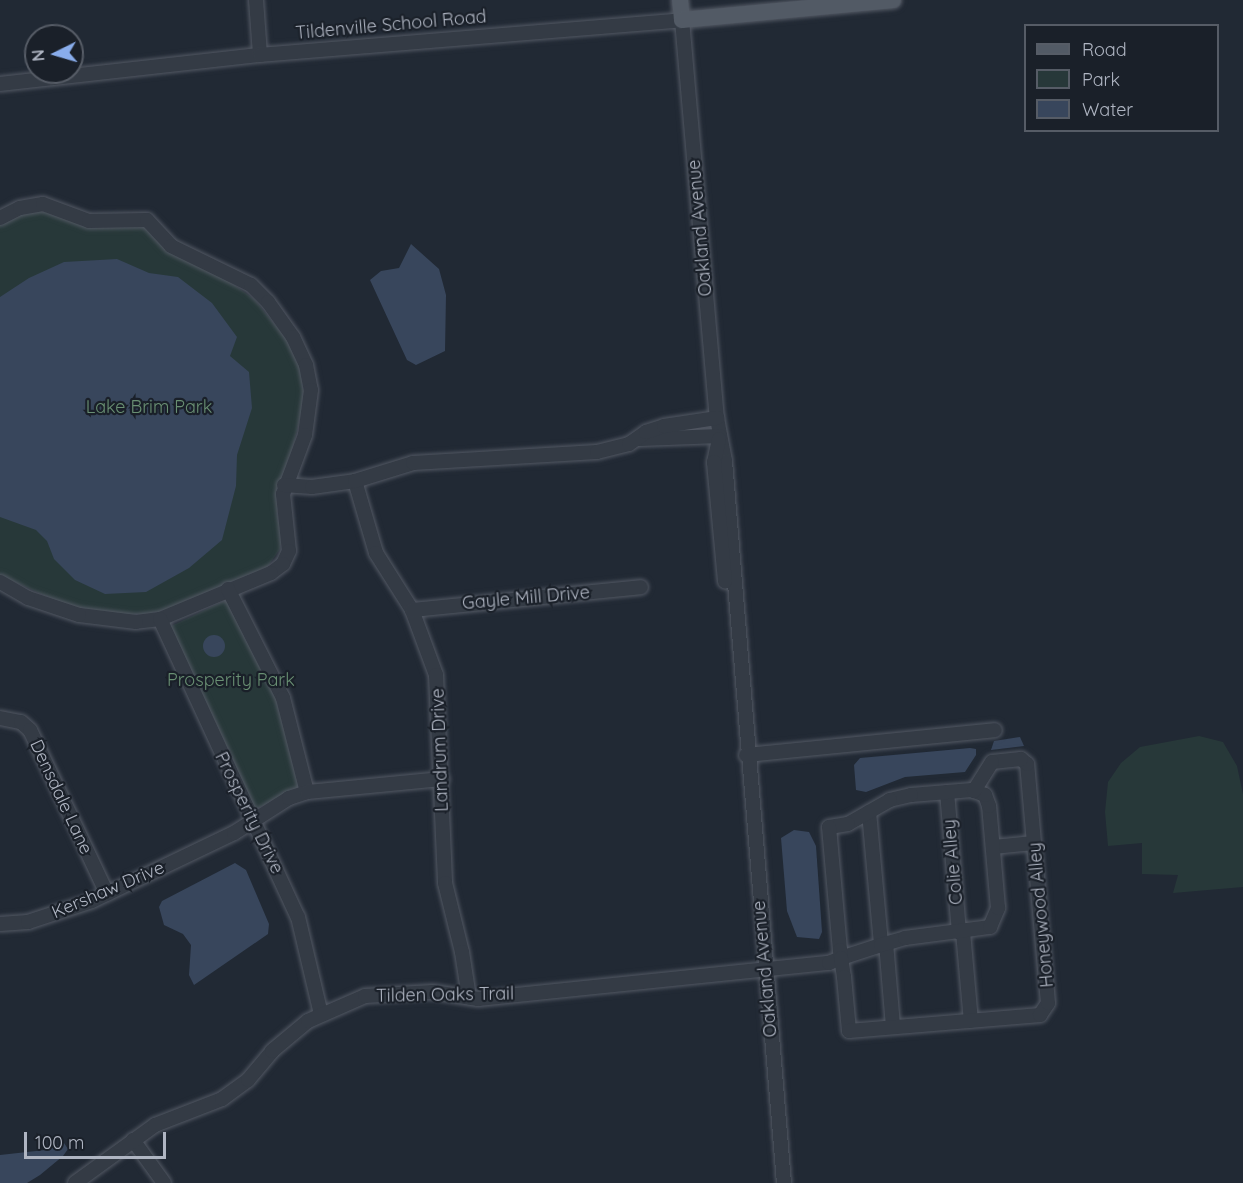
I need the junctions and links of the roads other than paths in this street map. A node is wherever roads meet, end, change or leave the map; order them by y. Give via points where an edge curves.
1 (256, 0) edge
2 (680, 0) edge
3 (883, 0) edge
4 (682, 20) junction
5 (260, 55) junction
6 (0, 84) edge
7 (0, 218) edge
8 (717, 418) junction
9 (720, 436) junction
10 (640, 439) junction
11 (356, 481) junction
12 (285, 485) junction
13 (0, 582) edge
14 (641, 587) dead end
15 (228, 590) junction
16 (412, 610) junction
17 (160, 619) junction
18 (0, 718) edge
19 (995, 730) dead end
20 (746, 755) junction
21 (441, 779) junction
22 (974, 791) junction
23 (307, 792) junction
24 (946, 792) junction
25 (869, 812) junction
26 (252, 821) junction
27 (1034, 843) junction
28 (993, 848) junction
29 (107, 894) junction
30 (0, 924) edge
31 (961, 932) junction
32 (883, 944) junction
33 (841, 958) junction
34 (765, 969) junction
35 (469, 997) junction
36 (321, 1014) junction
37 (971, 1021) junction
38 (894, 1027) junction
39 (133, 1140) junction
40 (75, 1183) edge
41 (164, 1183) edge
42 (784, 1183) edge

1 - 5 street
2 - 4 main road
3 - 4 main road, Tildenville School Road
4 - 5 street, Tildenville School Road
4 - 8 street, Oakland Avenue
5 - 6 street, Tildenville School Road
7 - 12 street via 20,208 43,204 89,221 147,220 171,246 251,285 293,337 306,365 311,390 305,435
8 - 9 street, Oakland Avenue
8 - 10 street via 664,426 646,432
9 - 10 street
9 - 20 street, Oakland Avenue
10 - 11 street via 597,452 413,463
11 - 12 street via 312,487
11 - 16 street, Landrum Drive via 376,553
12 - 15 street via 283,515 289,550 283,564 271,573
13 - 17 street via 28,598 80,615 108,620
14 - 16 street, Gayle Mill Drive
15 - 17 street
15 - 23 street via 283,698
16 - 21 street, Landrum Drive via 436,675
17 - 26 street, Prosperity Drive
18 - 29 street, Densdale Lane via 21,722 30,730
19 - 20 street
20 - 34 street, Oakland Avenue
21 - 23 street
21 - 35 street, Landrum Drive via 445,883
22 - 24 street
22 - 27 street, Honeywood Alley via 992,762 1021,759 1027,764
22 - 28 street, Tilden Oaks Trail via 984,795 989,806
23 - 26 street
24 - 25 street via 890,800
24 - 31 street, Colie Alley
25 - 32 street
25 - 33 street via 848,824 829,827
26 - 29 street, Kershaw Drive
26 - 36 street, Prosperity Drive via 298,917
27 - 28 street
27 - 37 street, Honeywood Alley via 1048,1004 1040,1015
28 - 31 street, Tilden Oaks Trail via 996,918 990,927
29 - 30 street, Kershaw Drive via 59,914
31 - 32 street, Tilden Oaks Trail
31 - 37 street, Colie Alley
32 - 33 street, Tilden Oaks Trail
32 - 38 street
33 - 34 street, Tilden Oaks Trail
33 - 38 street, Honeywood Alley via 849,1031
34 - 35 street, Tilden Oaks Trail
34 - 42 street, Oakland Avenue
35 - 36 street, Tilden Oaks Trail via 396,992 365,996
36 - 39 street, Tilden Oaks Trail via 288,1036 248,1080 222,1099 173,1116
37 - 38 street, Honeywood Alley
39 - 40 street, Tilden Oaks Trail
39 - 41 street

